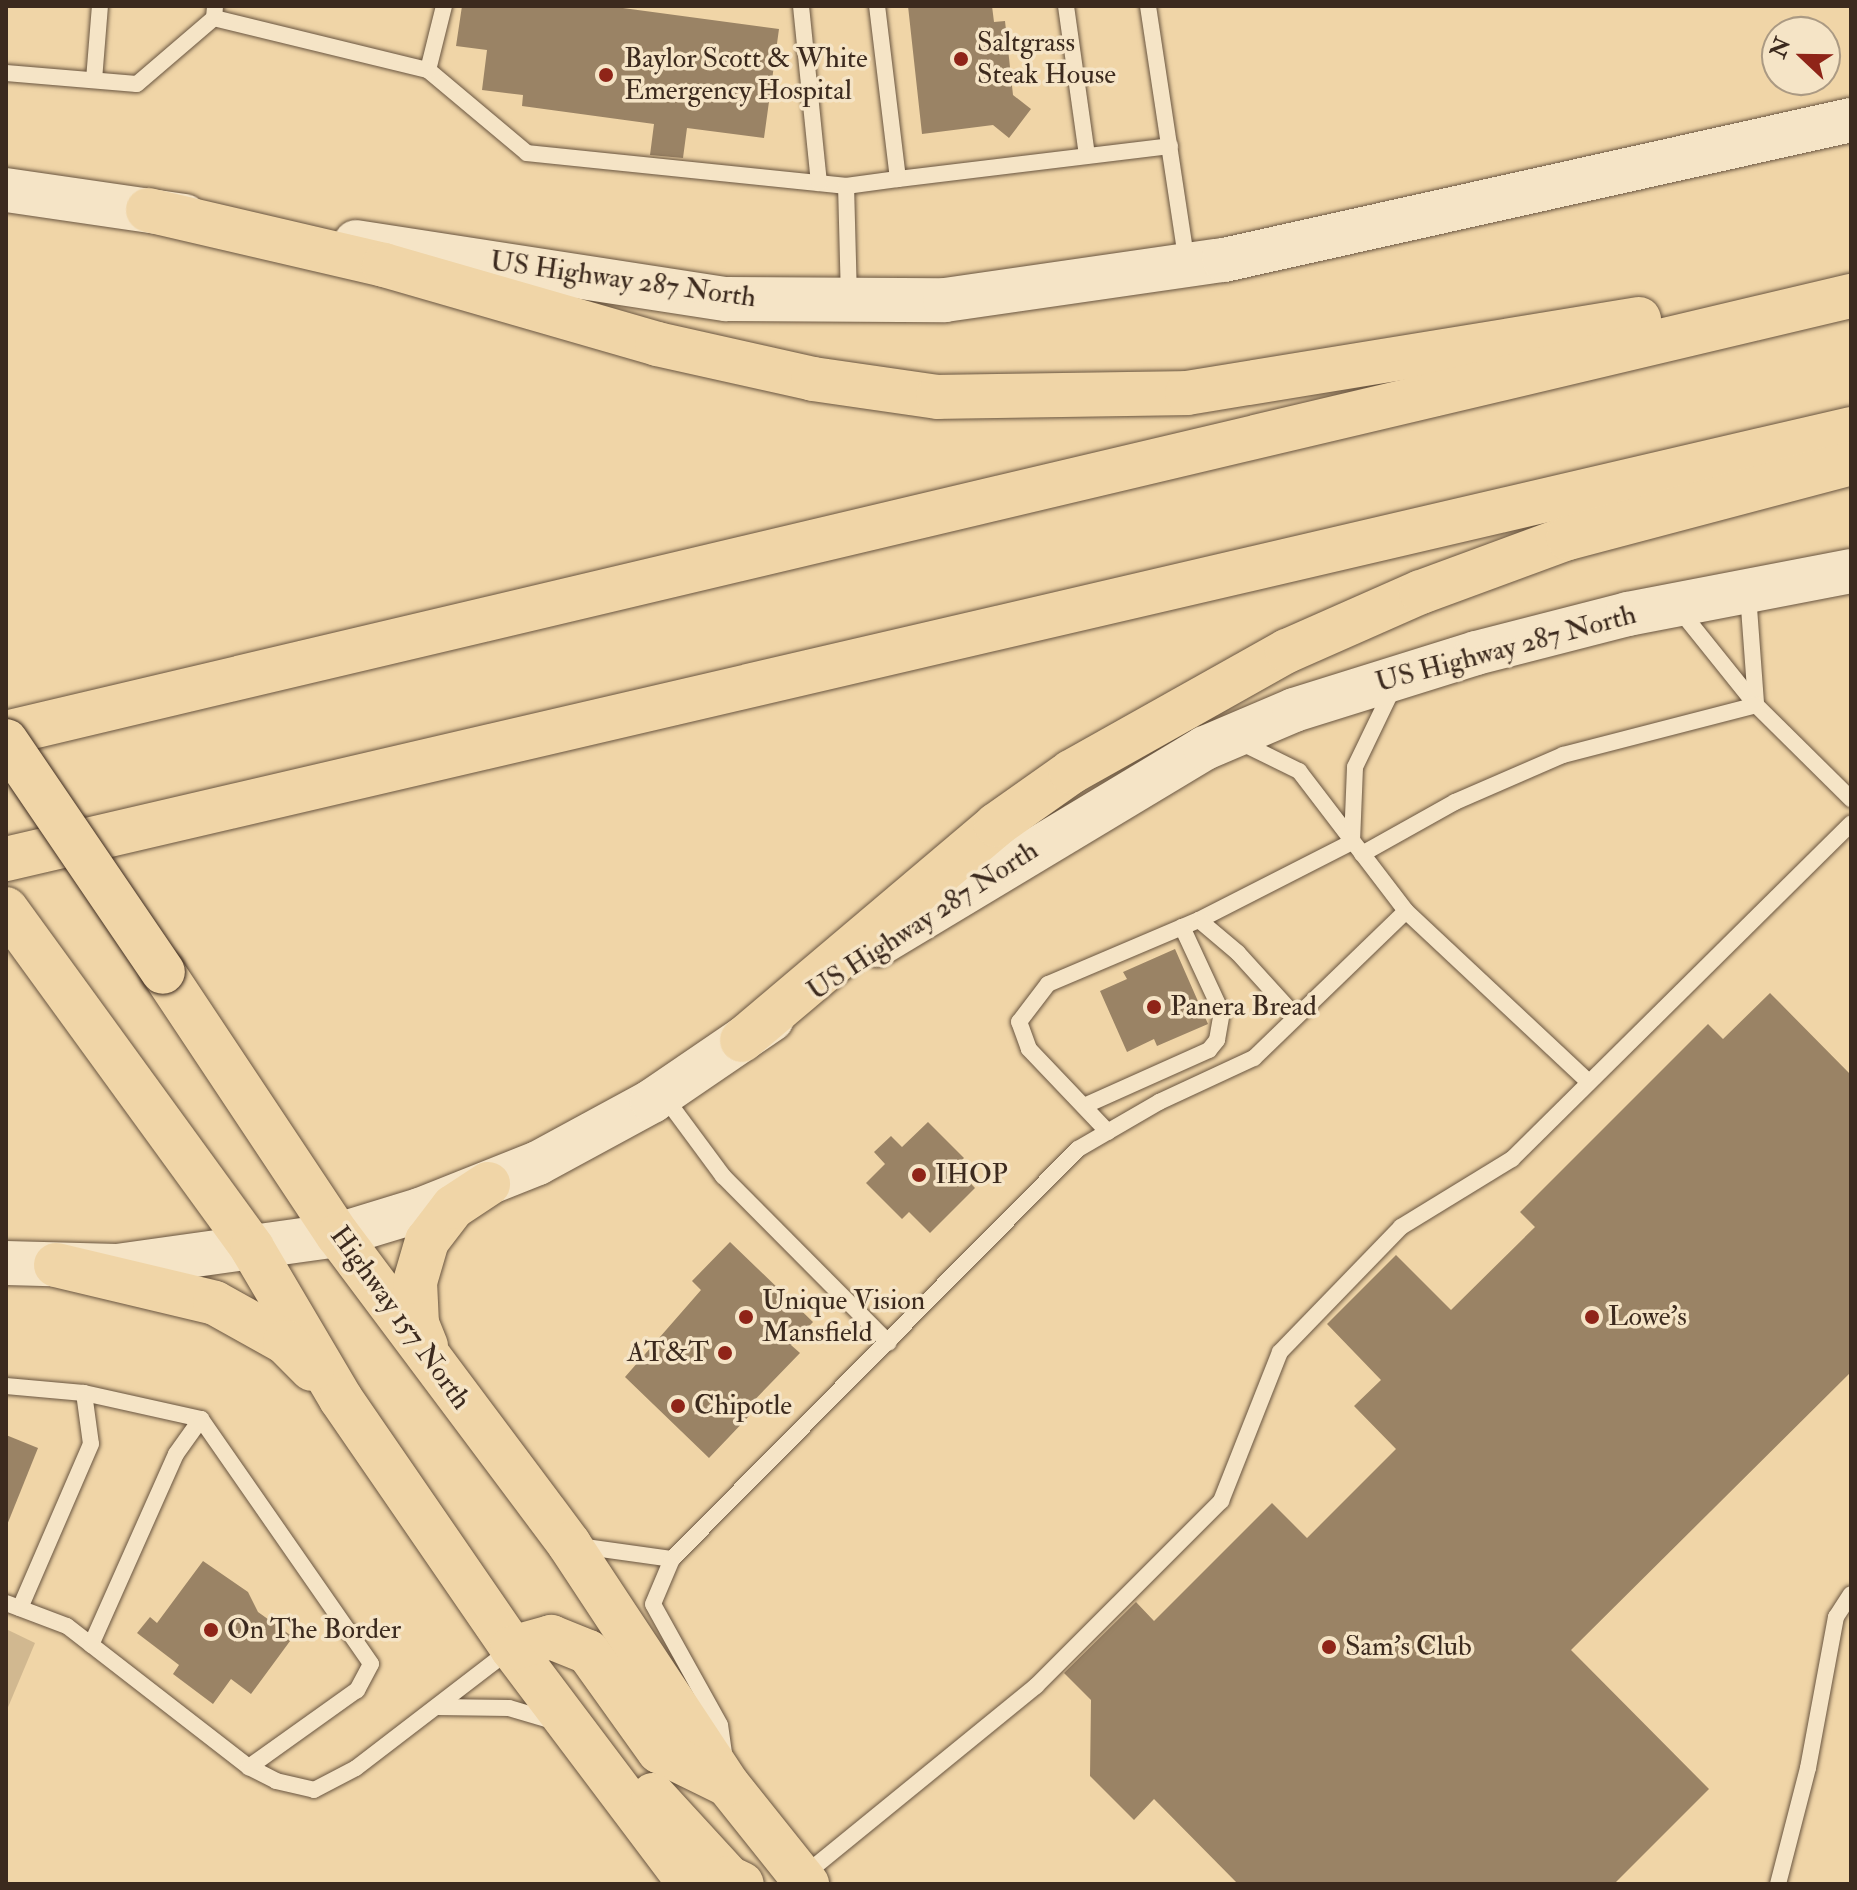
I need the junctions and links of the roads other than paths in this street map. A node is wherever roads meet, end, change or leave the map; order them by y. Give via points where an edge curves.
1 (100, 6) edge
2 (444, 6) edge
3 (801, 6) edge
4 (877, 6) edge
5 (1066, 6) edge
6 (1148, 6) edge
7 (214, 12) edge
8 (428, 70) junction
9 (6, 73) edge
10 (94, 80) junction
11 (1851, 120) edge
12 (1170, 146) junction
13 (1087, 156) junction
14 (898, 179) junction
15 (819, 183) junction
16 (846, 186) junction
17 (6, 190) edge
18 (148, 210) junction
19 (1188, 266) junction
20 (1851, 293) edge
21 (849, 299) junction
22 (1851, 429) edge
23 (1851, 463) edge
24 (1851, 571) edge
25 (1748, 591) junction
26 (1675, 605) junction
27 (1398, 677) junction
28 (1756, 705) junction
29 (6, 733) edge
30 (1229, 737) junction
31 (6, 741) edge
32 (1851, 799) edge
33 (1851, 824) edge
34 (1357, 848) junction
35 (6, 859) edge
36 (6, 909) edge
37 (1406, 911) junction
38 (1199, 920) junction
39 (1182, 927) junction
40 (1296, 1017) junction
41 (742, 1040) junction
42 (1589, 1082) junction
43 (662, 1093) junction
44 (1084, 1106) junction
45 (1108, 1132) junction
46 (488, 1184) junction
47 (338, 1235) junction
48 (252, 1248) junction
49 (6, 1263) edge
50 (56, 1265) junction
51 (889, 1343) junction
52 (433, 1363) junction
53 (6, 1386) edge
54 (84, 1393) junction
55 (341, 1399) junction
56 (201, 1419) junction
57 (569, 1544) junction
58 (672, 1559) junction
59 (1851, 1594) edge
60 (13, 1606) edge
61 (91, 1645) junction
62 (512, 1648) junction
63 (437, 1707) junction
64 (593, 1752) junction
65 (249, 1767) junction
66 (728, 1785) junction
67 (801, 1882) edge
68 (690, 1884) edge
69 (742, 1884) edge
70 (1778, 1884) edge

1 - 10 lane
2 - 8 lane
3 - 15 lane
4 - 14 lane
5 - 13 lane
6 - 12 lane
7 - 8 lane
7 - 10 lane via 137,84
8 - 15 lane via 527,153
9 - 10 lane
11 - 19 main road, US Highway 287 North
12 - 13 lane
12 - 19 lane
13 - 14 lane
14 - 16 lane
15 - 16 lane
16 - 21 lane
17 - 18 main road, US Highway 287 North
18 - 20 main road via 384,265 657,344 813,379 938,397 1187,393 1728,304
18 - 21 main road, US Highway 287 North via 726,299
19 - 21 main road, US Highway 287 North via 945,300
20 - 29 main road
22 - 35 main road
23 - 41 main road via 1568,538 1421,592 1287,651 1071,772 996,825
24 - 25 main road, US Highway 287 North
25 - 26 main road, US Highway 287 North
25 - 28 lane
26 - 27 main road, US Highway 287 North
26 - 28 lane via 1709,640
27 - 30 main road, US Highway 287 North
27 - 34 lane via 1355,767
28 - 32 lane
28 - 34 lane via 1563,755
30 - 34 lane via 1299,771
30 - 41 main road, US Highway 287 North via 910,922
31 - 47 main road, Highway 157 North, bridge
33 - 42 lane
34 - 37 lane
34 - 38 lane
36 - 48 main road
37 - 40 lane
37 - 42 lane
38 - 39 lane
38 - 40 lane via 1238,953
39 - 44 lane via 1222,1013 1217,1040 1209,1050
39 - 44 lane via 1048,984 1019,1022 1029,1049
40 - 45 lane via 1254,1058
41 - 43 main road, US Highway 287 North
42 - 67 lane via 1512,1159 1401,1227 1280,1352 1221,1501 1211,1512 1036,1686
43 - 46 main road, US Highway 287 North
43 - 51 lane via 723,1176
44 - 45 lane
45 - 51 lane via 1078,1149
46 - 47 main road, US Highway 287 North
46 - 52 main road via 453,1207 427,1241 415,1282 417,1324
47 - 48 main road, US Highway 287 North
47 - 52 main road, Highway 157 North
48 - 50 main road, US Highway 287 North via 117,1266
48 - 55 main road
49 - 50 main road, US Highway 287 North
50 - 55 main road via 215,1303 285,1342
51 - 58 lane
52 - 57 main road, Highway 157 North
53 - 54 lane
54 - 56 lane
54 - 60 lane via 91,1444
55 - 62 main road
56 - 61 lane via 176,1454
56 - 65 lane via 371,1664 357,1690
57 - 58 lane
57 - 66 main road, Highway 157 North
58 - 66 lane via 653,1604 720,1725
59 - 70 lane via 1836,1617 1808,1768
60 - 61 lane via 67,1626
61 - 65 lane
62 - 63 lane
62 - 64 main road
62 - 66 main road via 551,1637 588,1652 659,1751
63 - 64 lane via 509,1708 544,1716
63 - 65 lane via 356,1768 314,1790 276,1781
64 - 68 main road
64 - 69 main road via 651,1793 729,1878
66 - 67 main road, Highway 157 North

